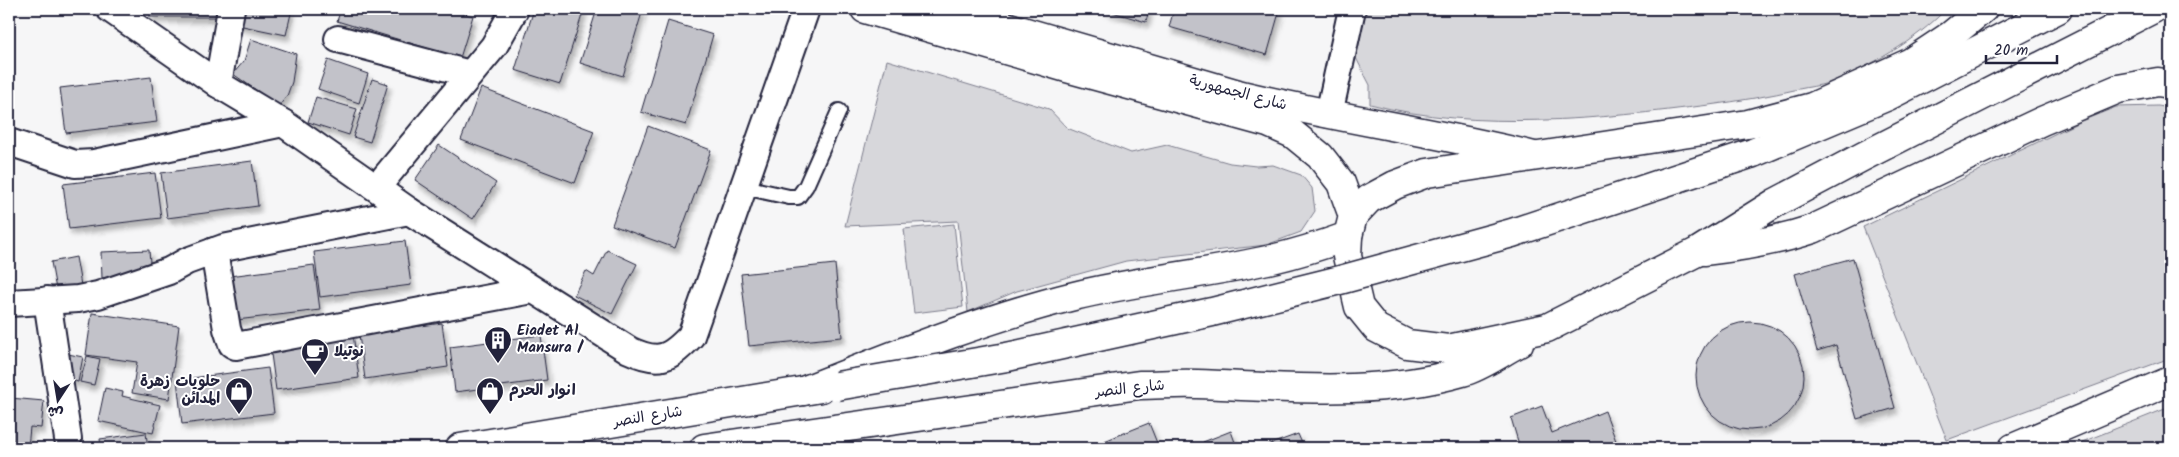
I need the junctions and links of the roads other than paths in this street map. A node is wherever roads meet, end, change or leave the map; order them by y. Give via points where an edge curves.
1 (110, 9) edge
2 (231, 9) edge
3 (515, 9) edge
4 (806, 9) edge
5 (865, 9) edge
6 (947, 9) edge
7 (1352, 9) edge
8 (1984, 9) edge
9 (2058, 9) edge
10 (2152, 10) edge
11 (131, 16) edge
12 (338, 39) dead end
13 (1948, 65) junction
14 (470, 74) junction
15 (218, 84) junction
16 (2170, 84) edge
17 (839, 111) dead end
18 (1329, 114) junction
19 (283, 123) junction
20 (1683, 132) junction
21 (1793, 137) junction
22 (9, 142) edge
23 (1534, 156) junction
24 (377, 187) junction
25 (744, 187) junction
26 (409, 211) junction
27 (1350, 226) junction
28 (214, 251) junction
29 (1697, 252) junction
30 (532, 290) junction
31 (47, 300) junction
32 (9, 303) edge
33 (1547, 328) junction
34 (2170, 381) edge
35 (803, 391) junction
36 (68, 439) dead end
37 (460, 448) edge
38 (704, 448) edge
39 (2013, 448) edge

1 - 11 street
2 - 15 street
3 - 14 street via 494,46
4 - 25 street
5 - 27 main road, شارع الجمهورية via 1268,123 1293,134 1320,156 1341,183
6 - 18 main road, شارع الجمهورية via 1238,94
7 - 18 street
8 - 13 main road via 1964,45
8 - 20 main road via 1911,62 1812,107 1748,124
9 - 13 main road, شارع النصر
10 - 29 main road via 1864,156 1775,204
11 - 15 street
12 - 14 street
13 - 21 main road, شارع النصر via 1888,96
14 - 24 street
15 - 19 street
16 - 29 main road via 2158,82 2118,89 2042,121 1814,229 1748,246
17 - 25 lane via 798,197
18 - 23 main road, شارع الجمهورية
19 - 22 street via 75,164
19 - 24 street
20 - 21 main road
20 - 23 main road
21 - 35 main road, شارع النصر, bridge via 1512,233 1340,280 1007,357
23 - 27 main road via 1427,173 1395,185 1369,199
24 - 26 street
25 - 30 street via 691,336 678,350 661,358 646,358
26 - 28 street
26 - 30 street
27 - 33 main road, شارع الجمهورية via 1347,256 1360,307 1376,328 1406,344 1448,349
27 - 35 main road via 1304,251 1270,260 1074,296 985,321
28 - 30 street via 226,329 236,346
28 - 31 street via 169,271 98,295
29 - 33 main road
31 - 32 street
31 - 36 street
33 - 38 main road, شارع النصر via 1464,372 1408,384 1364,389 1139,385
34 - 39 main road
35 - 37 main road, شارع النصر

